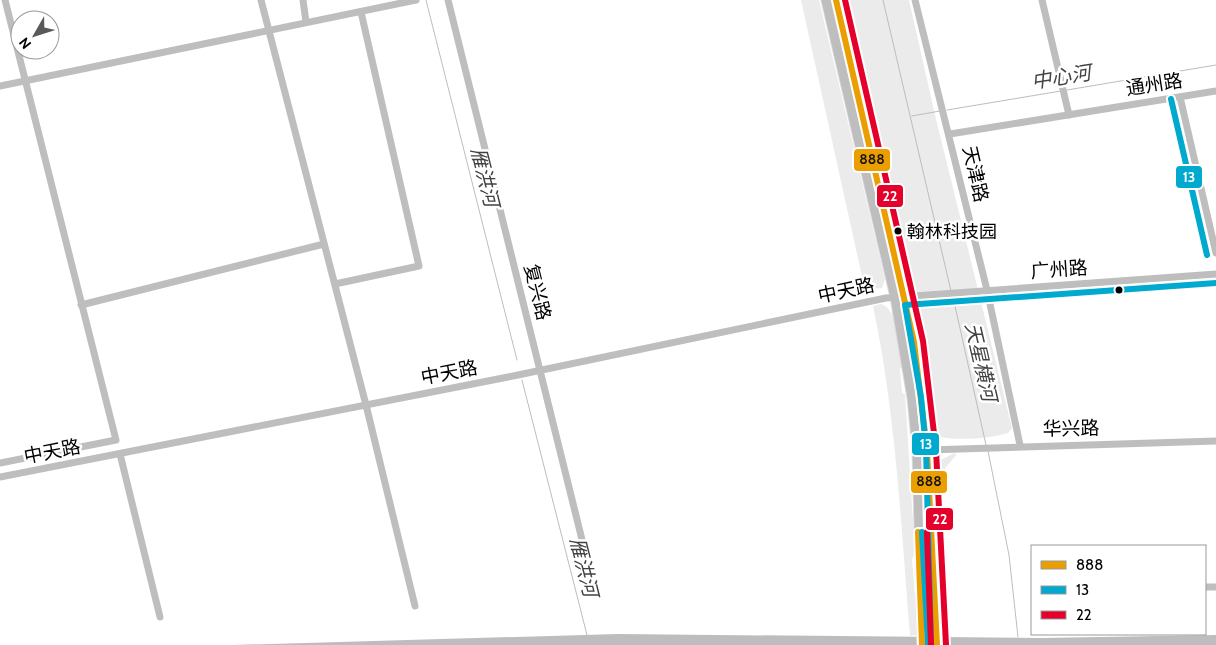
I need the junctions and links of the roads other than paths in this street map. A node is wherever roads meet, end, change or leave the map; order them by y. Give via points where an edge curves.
1 (5, 0) edge
2 (261, 0) edge
3 (303, 0) edge
4 (414, 0) edge
5 (448, 0) edge
6 (826, 0) edge
7 (836, 0) edge
8 (915, 0) edge
9 (1042, 0) edge
10 (361, 12) junction
11 (306, 22) junction
12 (269, 30) junction
13 (26, 82) junction
14 (0, 86) edge
15 (1216, 90) edge
16 (1180, 97) junction
17 (1069, 115) junction
18 (950, 134) junction
19 (324, 244) junction
20 (1216, 253) edge
21 (1216, 274) edge
22 (335, 284) junction
23 (987, 290) junction
24 (899, 296) junction
25 (81, 305) junction
26 (540, 370) junction
27 (366, 405) junction
28 (1216, 441) edge
29 (1020, 445) junction
30 (927, 450) junction
31 (120, 454) junction
32 (0, 463) edge
33 (0, 477) edge
34 (596, 592) dead end
35 (416, 606) dead end
36 (160, 617) dead end
37 (922, 645) edge
38 (937, 645) edge

1 - 13 street
2 - 12 street
3 - 11 street
4 - 10 street
5 - 26 street, 复兴路
6 - 24 main road
7 - 24 main road
8 - 18 street, 天津路
9 - 17 street
10 - 11 street
10 - 22 street via 419,266
11 - 12 street
12 - 13 street
12 - 19 street
13 - 14 street
13 - 25 street
15 - 16 street, 通州路
16 - 17 street, 通州路
16 - 20 street
17 - 18 street, 通州路
18 - 23 street, 天津路
19 - 22 street
19 - 25 street
21 - 23 street, 广州路
22 - 27 street
23 - 24 street, 广州路
23 - 29 street, 天津路
24 - 26 street, 中天路
24 - 30 main road via 920,380
24 - 37 main road via 917,449
25 - 32 street via 116,440
26 - 27 street, 中天路
26 - 34 street, 复兴路
27 - 31 street, 中天路
27 - 35 street
28 - 29 street, 华兴路
29 - 30 street, 华兴路
30 - 38 main road
31 - 33 street, 中天路
31 - 36 street

